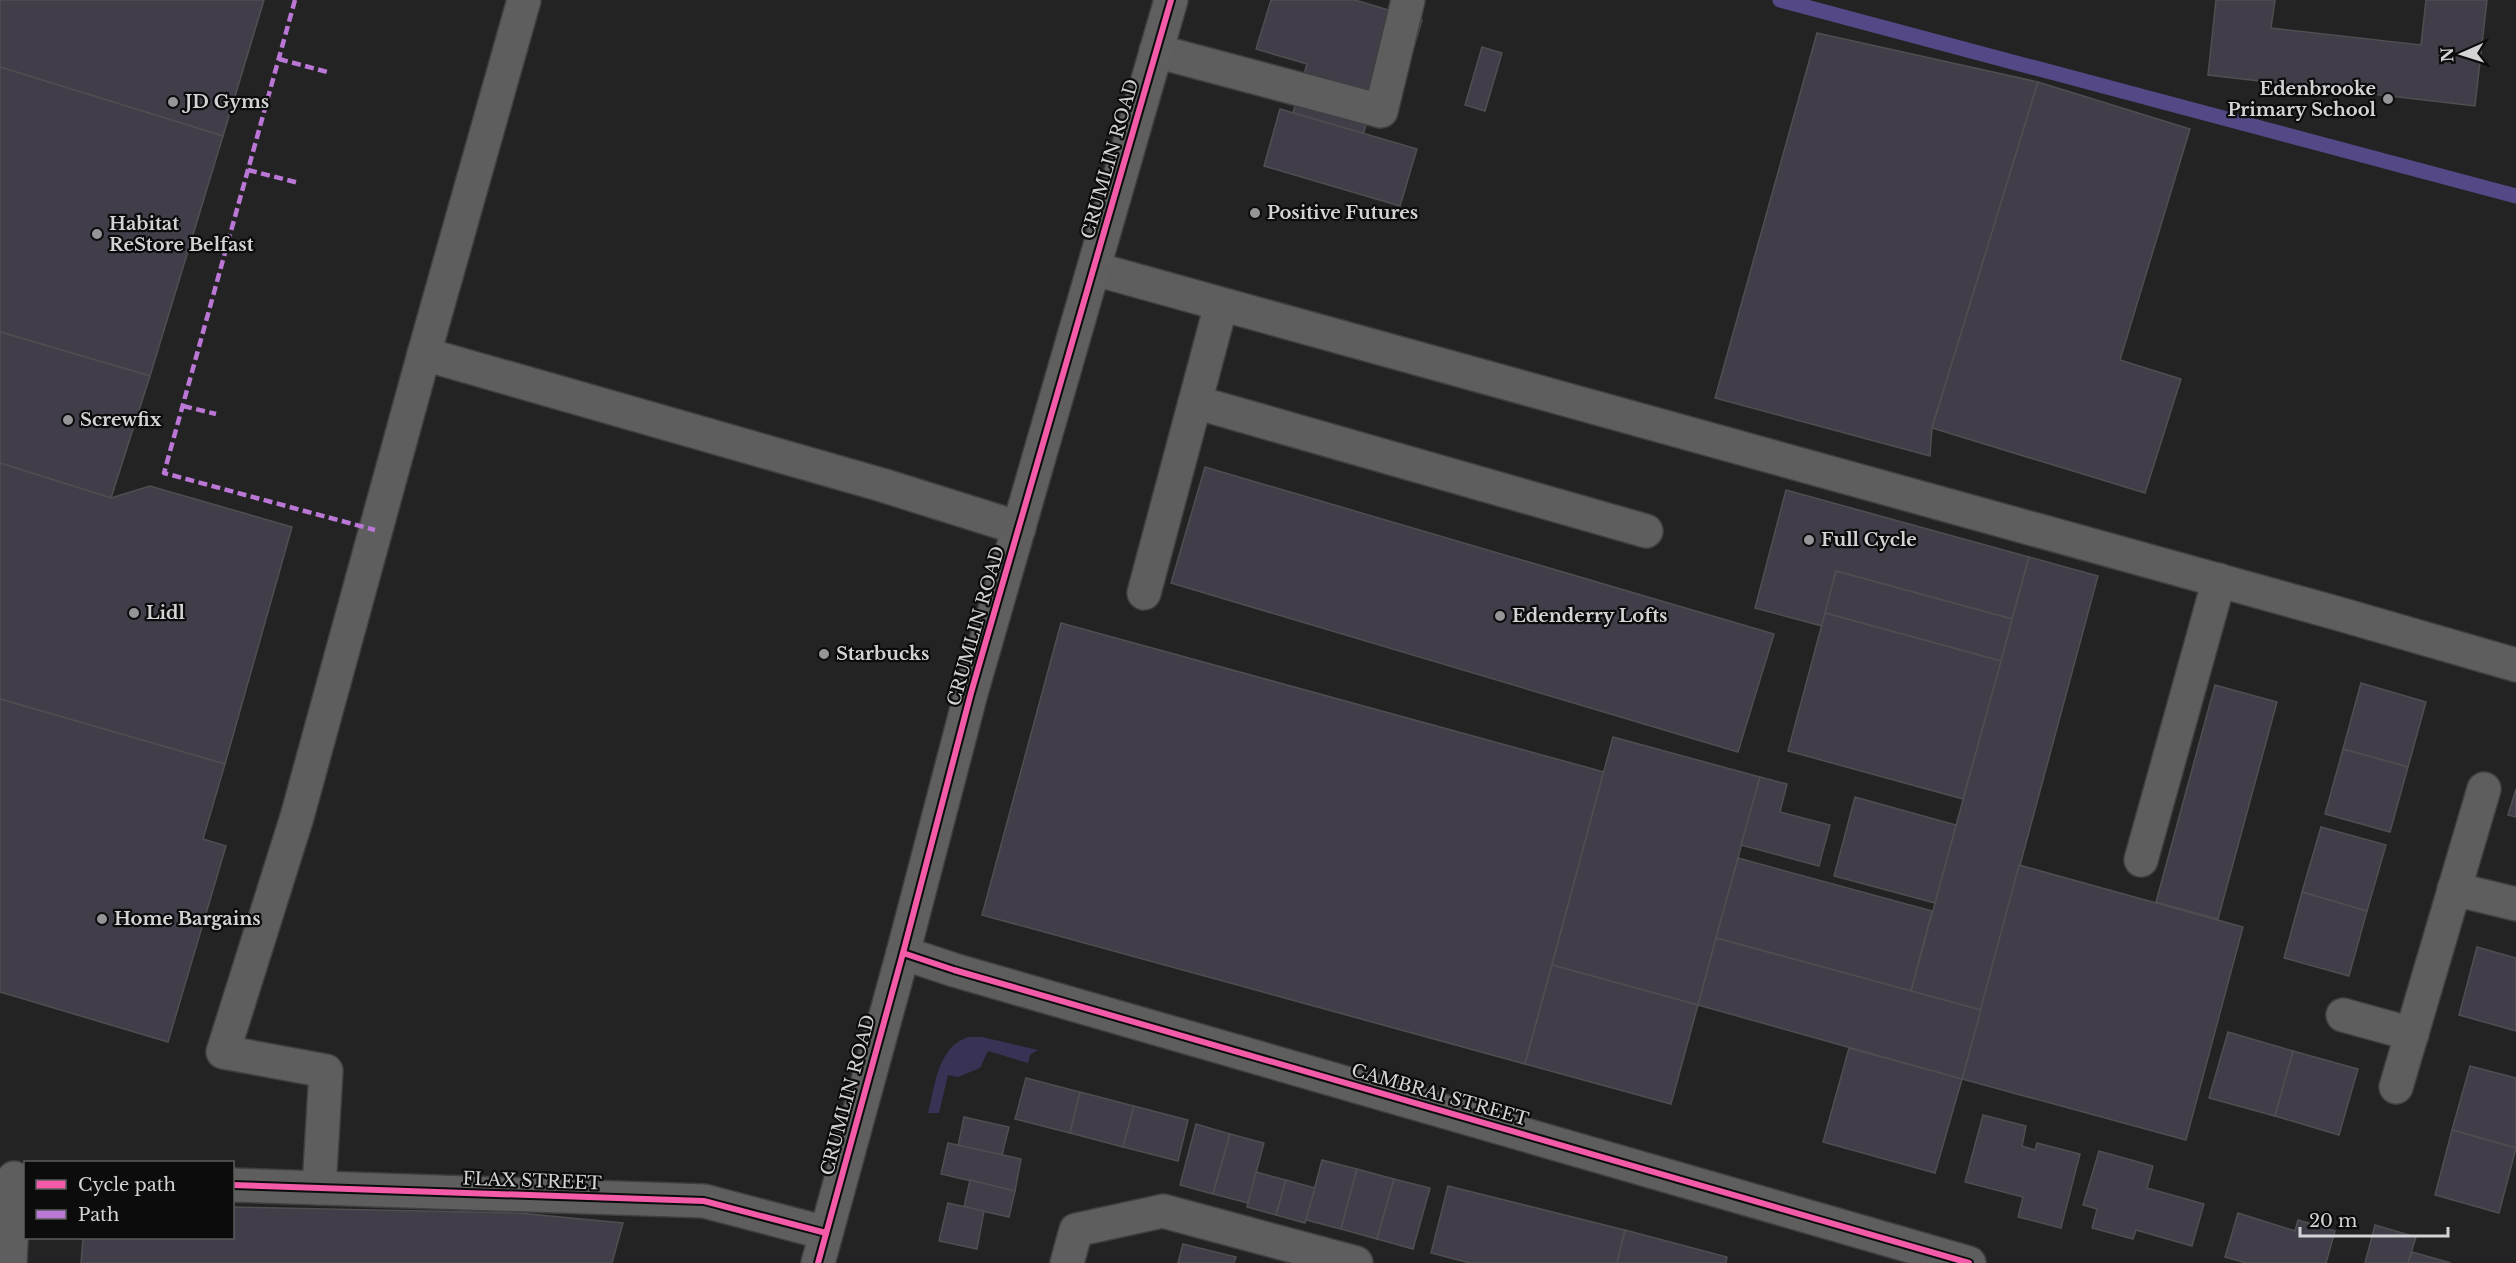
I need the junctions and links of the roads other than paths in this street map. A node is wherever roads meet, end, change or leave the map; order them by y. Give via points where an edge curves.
1 (524, 0) edge
2 (1171, 0) edge
3 (1408, 0) edge
4 (1156, 51) junction
5 (1095, 269) junction
6 (1221, 305) junction
7 (424, 354) junction
8 (1195, 402) junction
9 (1019, 528) junction
10 (1646, 531) dead end
11 (2219, 580) junction
12 (1144, 593) dead end
13 (2516, 665) edge
14 (2484, 789) dead end
15 (2141, 860) dead end
16 (2454, 889) junction
17 (2516, 904) edge
18 (903, 953) junction
19 (2343, 1015) dead end
20 (2412, 1034) junction
21 (2396, 1087) dead end
22 (13, 1179) edge
23 (234, 1185) edge
24 (319, 1188) junction
25 (822, 1248) edge
26 (10, 1263) edge
27 (1067, 1263) edge
28 (1356, 1263) edge
29 (1969, 1263) edge

1 - 7 street
2 - 4 main road, CRUMLIN ROAD
3 - 4 street via 1381,111
4 - 5 main road, CRUMLIN ROAD
5 - 6 street
5 - 9 main road, CRUMLIN ROAD
6 - 8 street
6 - 11 street
7 - 9 street
7 - 24 street via 297,817 223,1052 326,1071
8 - 10 street
8 - 12 street
9 - 18 main road, CRUMLIN ROAD
11 - 13 street
11 - 15 street
14 - 16 street
16 - 17 street
16 - 20 street
18 - 25 main road, CRUMLIN ROAD
18 - 29 street, CAMBRAI STREET
19 - 20 street
20 - 21 street
22 - 26 street
23 - 24 street, FLAX STREET
24 - 25 street, FLAX STREET via 704,1201
27 - 28 street via 1076,1230 1163,1210

